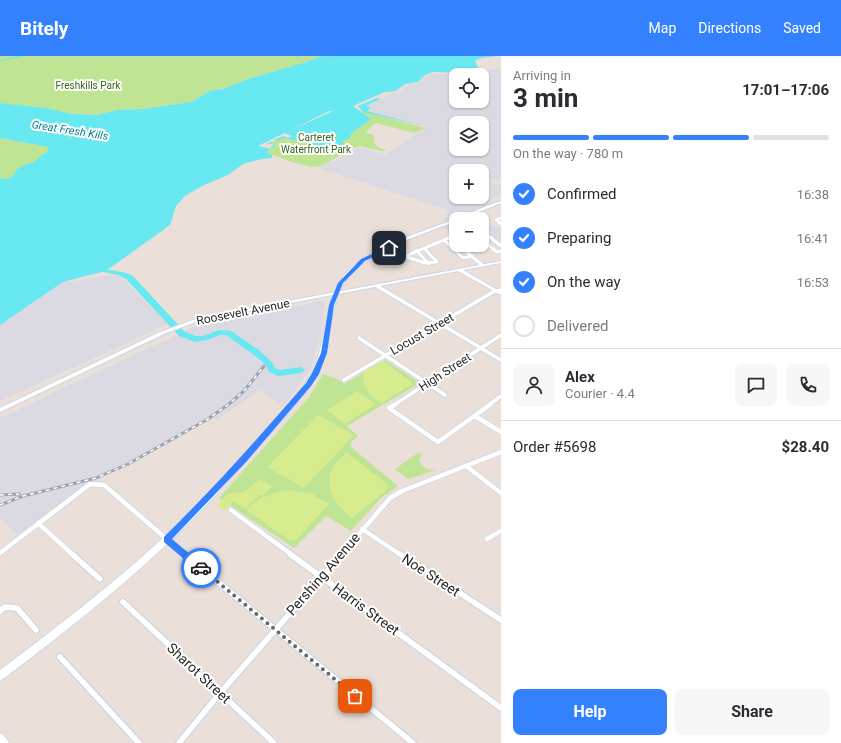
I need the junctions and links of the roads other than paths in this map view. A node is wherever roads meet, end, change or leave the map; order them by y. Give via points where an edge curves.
1 (501, 202) edge
2 (475, 212) edge
3 (501, 218) edge
4 (449, 222) edge
5 (501, 224) edge
6 (489, 237) edge
7 (449, 238) edge
8 (444, 240) junction
9 (489, 246) edge
10 (501, 246) edge
11 (424, 248) junction
12 (416, 250) junction
13 (501, 251) edge
14 (467, 252) edge
15 (403, 256) junction
16 (472, 256) junction
17 (396, 260) dead end
18 (501, 262) edge
19 (429, 264) junction
20 (482, 266) junction
21 (459, 270) junction
22 (377, 286) junction
23 (499, 290) edge
24 (335, 294) junction
25 (501, 294) edge
26 (439, 324) junction
27 (501, 335) edge
28 (359, 338) dead end
29 (481, 348) junction
30 (385, 355) junction
31 (501, 360) edge
32 (344, 380) dead end
33 (428, 383) junction
34 (445, 395) dead end
35 (501, 396) edge
36 (0, 410) edge
37 (475, 416) junction
38 (501, 432) edge
39 (501, 452) edge
40 (466, 466) junction
41 (501, 493) edge
42 (231, 510) dead end
43 (38, 523) junction
44 (362, 529) junction
45 (501, 531) edge
46 (166, 539) junction
47 (487, 539) dead end
48 (0, 552) edge
49 (321, 576) junction
50 (100, 578) dead end
51 (123, 602) dead end
52 (0, 611) edge
53 (501, 620) edge
54 (275, 629) junction
55 (36, 630) dead end
56 (60, 657) dead end
57 (0, 676) edge
58 (220, 693) junction
59 (501, 708) edge
60 (0, 737) edge
61 (5, 743) edge
62 (139, 743) edge
63 (179, 743) edge
64 (274, 743) edge
65 (413, 743) edge

1 - 2 main road
3 - 5 street via 496,220
4 - 24 main road via 363,260 341,283
6 - 10 street
7 - 8 street
8 - 11 street
8 - 16 street via 463,258
9 - 13 street via 496,252
11 - 12 street
11 - 19 street via 437,262
12 - 15 street
12 - 19 street
14 - 16 street
15 - 17 street
15 - 19 street
16 - 20 street
18 - 20 street, Roosevelt Avenue
20 - 21 street, Roosevelt Avenue
21 - 22 street, Roosevelt Avenue
21 - 23 street
22 - 24 street, Roosevelt Avenue
22 - 26 street
23 - 25 street
23 - 26 street, Locust Street
24 - 36 street, Roosevelt Avenue via 200,319 178,326
24 - 46 main road via 324,353 315,374 243,460
26 - 29 street
26 - 30 street, Locust Street
27 - 29 street, High Street
28 - 30 street
29 - 31 street
29 - 33 street, High Street
30 - 32 street, Locust Street
30 - 33 street
33 - 34 street
33 - 37 street, High Street via 389,408 438,442
35 - 37 street
37 - 38 street
39 - 40 street, Pershing Avenue
40 - 41 street
40 - 44 street, Pershing Avenue via 390,498
42 - 49 street, Harris Street
43 - 46 street via 90,484 104,485
43 - 48 street
43 - 50 street
44 - 49 street, Pershing Avenue
44 - 53 street, Noe Street
45 - 47 street
46 - 54 street
46 - 57 main road via 126,575
49 - 54 street, Pershing Avenue
49 - 59 street, Harris Street
51 - 58 street, Sharot Street
52 - 55 street via 6,607 17,608
54 - 58 street, Pershing Avenue
54 - 65 street
56 - 62 street
58 - 63 street, Pershing Avenue
58 - 64 street, Sharot Street
60 - 61 street

